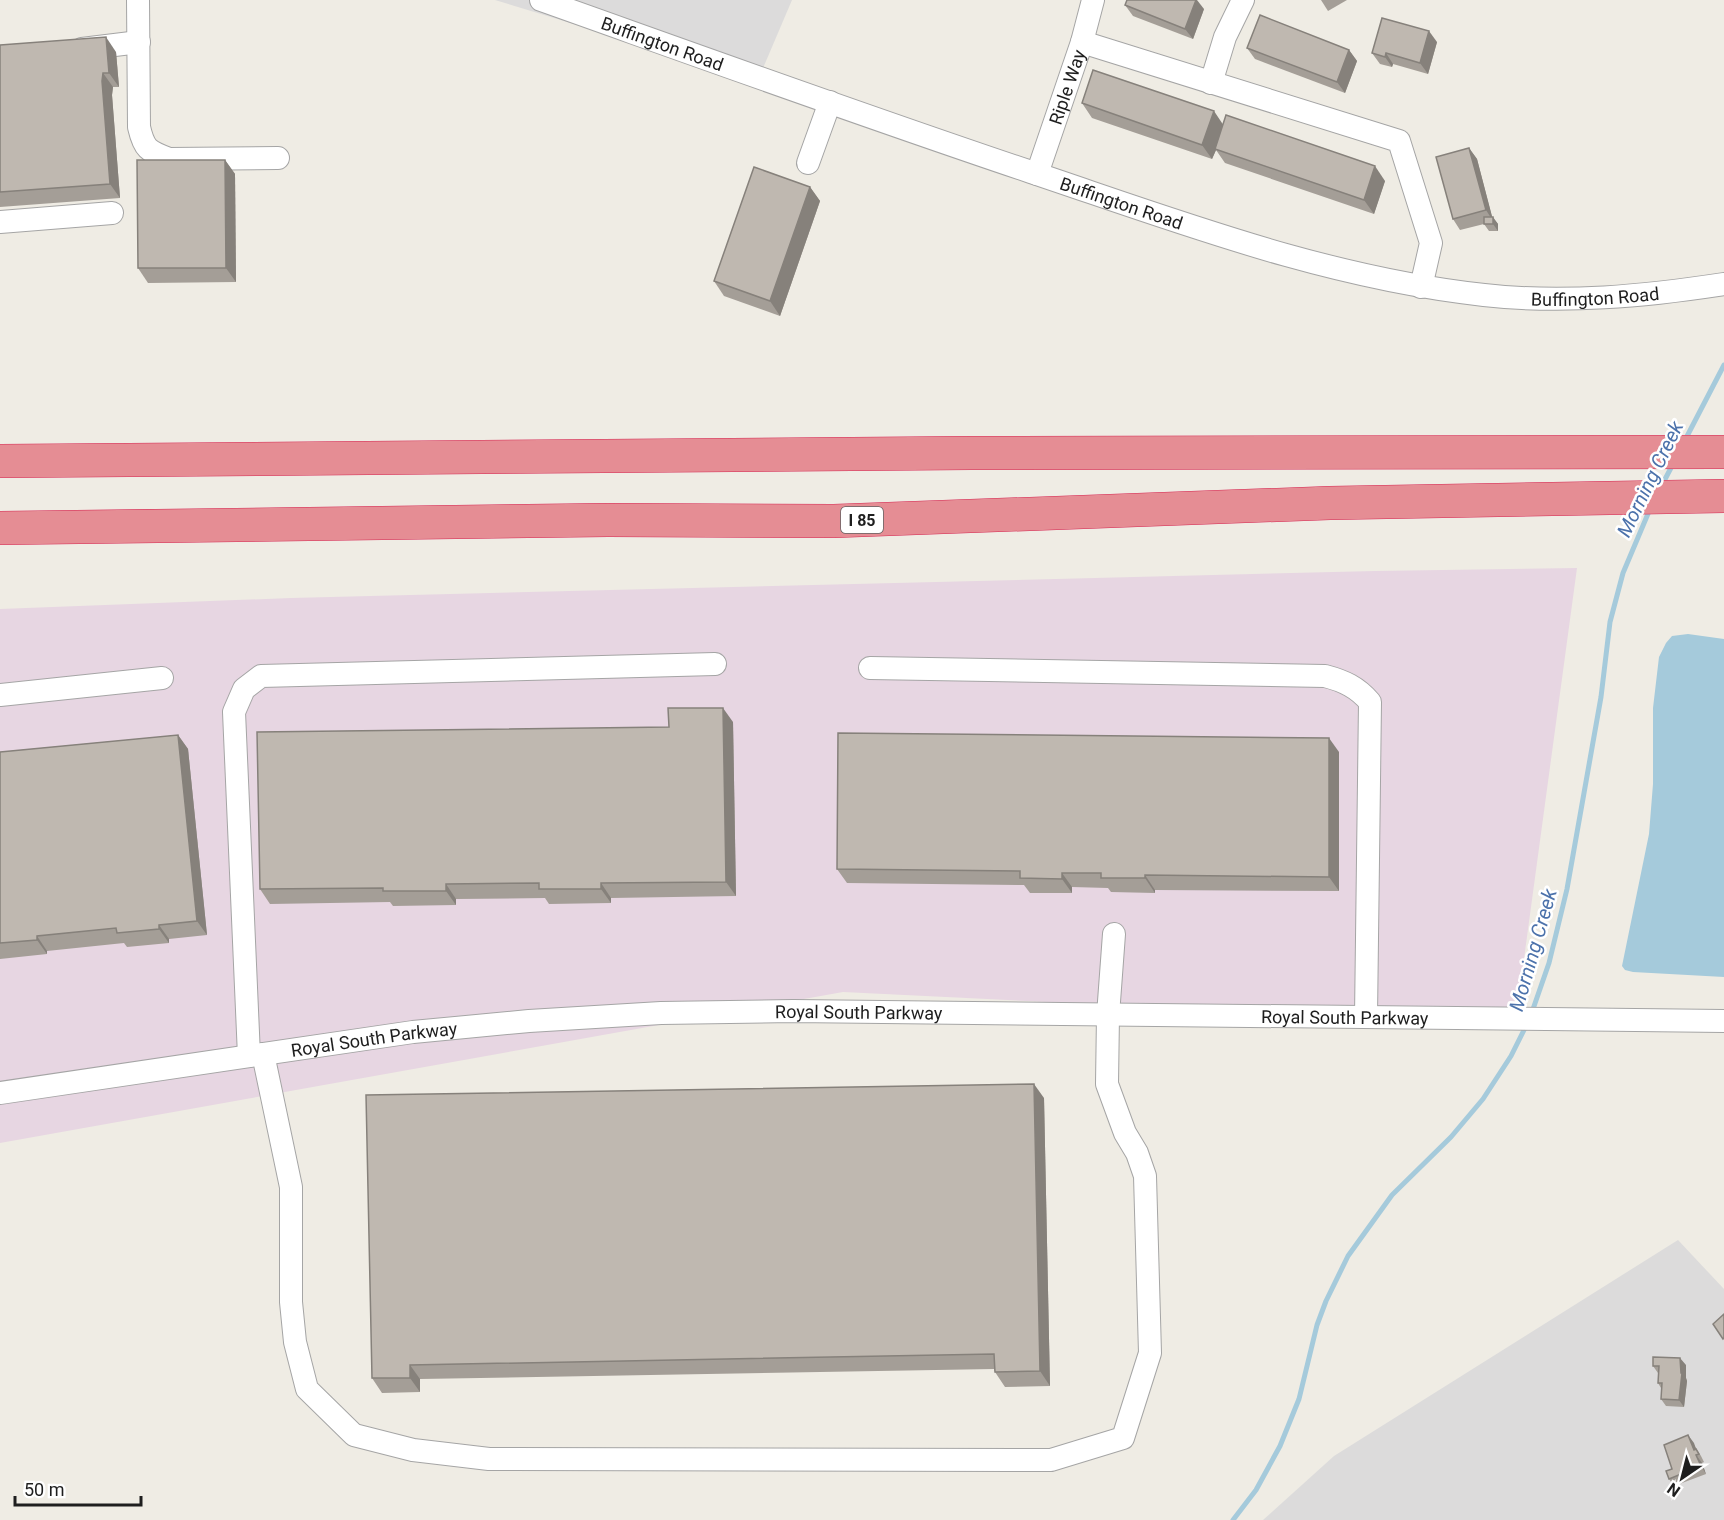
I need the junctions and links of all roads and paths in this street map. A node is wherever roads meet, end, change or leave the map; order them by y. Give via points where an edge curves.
1 (138, 0) edge
2 (541, 0) edge
3 (1092, 0) edge
4 (1243, 0) edge
5 (139, 42) junction
6 (1082, 42) junction
7 (59, 51) edge
8 (1211, 83) junction
9 (830, 102) junction
10 (278, 158) dead end
11 (808, 163) dead end
12 (1037, 174) junction
13 (112, 213) dead end
14 (0, 222) edge
15 (1724, 284) edge
16 (1421, 287) junction
17 (1724, 452) edge
18 (0, 461) edge
19 (1724, 496) edge
20 (0, 528) edge
21 (715, 664) dead end
22 (870, 668) dead end
23 (162, 678) dead end
24 (0, 695) edge
25 (1114, 934) dead end
26 (1107, 1015) junction
27 (1366, 1017) junction
28 (1724, 1021) edge
29 (256, 1055) junction
30 (0, 1093) edge

1 - 5 street
2 - 9 street, Buffington Road
3 - 6 street, Riple Way
4 - 8 street
5 - 7 street
5 - 10 street via 139,127 143,144 169,159
6 - 8 street
6 - 12 street, Riple Way
8 - 16 street via 1399,141 1431,243
9 - 11 street
9 - 12 street, Buffington Road
12 - 16 street, Buffington Road via 1325,267
13 - 14 street
15 - 16 street, Buffington Road via 1655,294 1568,299 1487,296
17 - 18 highway
19 - 20 highway, I 85 via 1330,503 834,521 584,520
21 - 29 street via 261,676 244,689 234,712
22 - 27 street via 1324,676 1360,691 1370,702
23 - 24 street
25 - 26 street
26 - 27 street, Royal South Parkway
26 - 29 street, Royal South Parkway via 661,1013 413,1032
26 - 29 street via 1107,1084 1144,1176 1150,1353 1123,1438 1051,1460 489,1460 413,1450 354,1435 307,1389 295,1341 291,1302 291,1187
27 - 28 street, Royal South Parkway
29 - 30 street, Royal South Parkway

